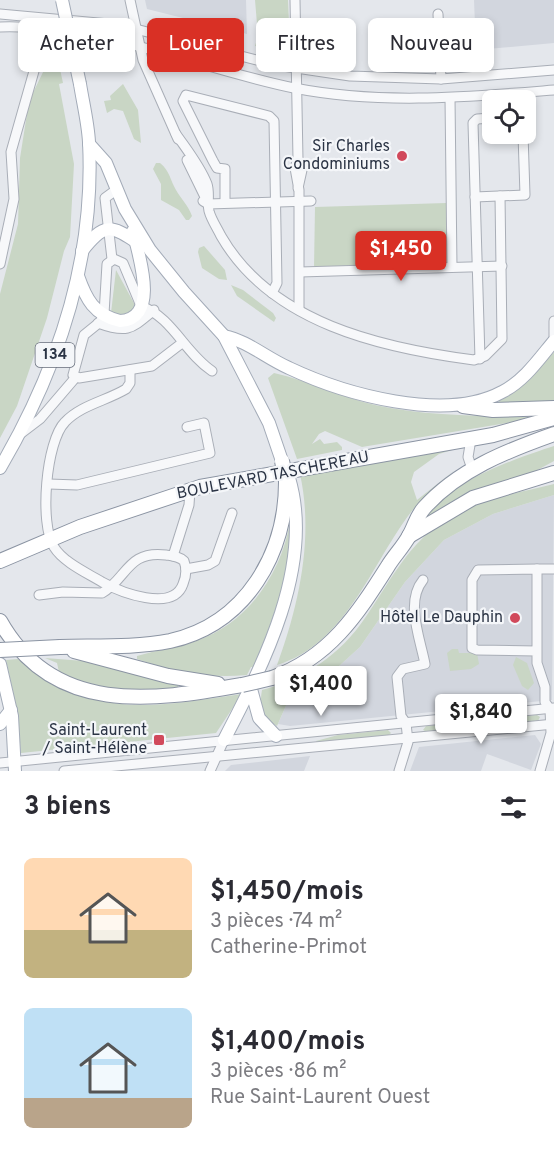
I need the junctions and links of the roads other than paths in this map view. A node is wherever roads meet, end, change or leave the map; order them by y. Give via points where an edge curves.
1 (62, 0) edge
2 (130, 0) edge
3 (296, 0) edge
4 (0, 14) edge
5 (438, 14) dead end
6 (50, 18) edge
7 (133, 18) edge
8 (296, 18) edge
9 (0, 27) edge
10 (18, 28) edge
11 (135, 28) joint
12 (135, 46) edge
13 (139, 47) junction
14 (256, 59) edge
15 (554, 70) edge
16 (32, 72) edge
17 (297, 72) edge
18 (323, 72) edge
19 (441, 79) junction
20 (297, 88) junction
21 (554, 90) edge
22 (450, 98) junction
23 (482, 119) edge
24 (89, 144) junction
25 (523, 144) edge
26 (116, 190) junction
27 (475, 196) junction
28 (500, 196) junction
29 (299, 201) junction
30 (311, 201) dead end
31 (225, 202) junction
32 (275, 202) junction
33 (208, 204) junction
34 (130, 218) junction
35 (108, 228) junction
36 (135, 241) junction
37 (82, 252) junction
38 (144, 252) junction
39 (112, 259) junction
40 (123, 263) junction
41 (0, 264) edge
42 (502, 266) junction
43 (452, 267) junction
44 (477, 267) junction
45 (300, 272) junction
46 (78, 276) junction
47 (272, 293) junction
48 (141, 306) junction
49 (154, 310) junction
50 (299, 310) junction
51 (101, 319) junction
52 (554, 321) edge
53 (224, 336) junction
54 (554, 336) edge
55 (554, 341) edge
56 (182, 343) junction
57 (480, 358) junction
58 (130, 370) junction
59 (212, 371) dead end
60 (76, 377) junction
61 (464, 406) junction
62 (554, 408) edge
63 (554, 418) edge
64 (187, 427) dead end
65 (554, 434) edge
66 (18, 436) junction
67 (471, 439) junction
68 (282, 461) joint
69 (0, 468) edge
70 (472, 469) junction
71 (554, 472) edge
72 (287, 479) junction
73 (49, 484) junction
74 (190, 490) junction
75 (232, 513) dead end
76 (409, 536) junction
77 (50, 539) junction
78 (172, 556) junction
79 (0, 561) edge
80 (186, 569) junction
81 (537, 569) junction
82 (553, 569) edge
83 (423, 580) dead end
84 (110, 586) junction
85 (39, 595) dead end
86 (0, 621) edge
87 (60, 647) junction
88 (0, 650) edge
89 (536, 651) junction
90 (0, 664) edge
91 (246, 687) junction
92 (552, 708) edge
93 (11, 710) junction
94 (406, 723) junction
95 (0, 724) edge
96 (552, 724) edge
97 (276, 736) junction
98 (408, 739) junction
99 (224, 740) junction
100 (216, 757) junction
101 (0, 763) edge
102 (14, 766) edge
103 (64, 771) edge
104 (210, 771) edge
105 (399, 771) edge
106 (540, 771) edge

1 - 24 main road, 134, bridge
2 - 7 street
3 - 8 street
4 - 6 street
5 - 19 street
9 - 10 street
11 - 13 street
11 - 14 street
12 - 13 street
13 - 20 street
13 - 33 street via 176,134 208,187
15 - 19 street
16 - 41 street via 11,152 14,199
17 - 20 street
18 - 19 street
20 - 22 street via 370,97
20 - 29 street via 298,159 302,170
21 - 22 street
22 - 43 street
23 - 27 street via 473,123
24 - 26 main road, 134 via 106,164
24 - 37 main road, 134
25 - 28 street via 525,195
26 - 34 main road, 134
26 - 35 street via 105,198
27 - 28 street
27 - 44 street
28 - 42 street
29 - 30 street
29 - 32 street
29 - 45 street
31 - 32 street
31 - 32 street via 225,169 217,168 183,101 188,95 272,118
31 - 33 street
32 - 47 street via 277,283
33 - 47 street via 230,249
34 - 36 main road
34 - 38 main road, 134
35 - 36 main road
35 - 37 main road
35 - 39 street
36 - 38 main road
37 - 46 main road, 134
38 - 40 street
38 - 48 main road
38 - 53 main road, 134
39 - 40 street
39 - 51 street via 107,264
40 - 48 street
42 - 44 street
42 - 57 street via 503,337
43 - 44 street
43 - 45 street
44 - 57 street
45 - 50 street
46 - 51 main road via 87,300
46 - 66 main road, 134 via 59,345
47 - 50 street
48 - 49 street
48 - 51 main road via 127,321
49 - 51 street via 127,330 117,330
49 - 56 street
50 - 57 street via 369,339
51 - 60 street via 84,335 73,371
52 - 54 street
53 - 61 main road via 239,339 293,370 347,389 408,402
53 - 68 main road via 269,423
55 - 61 main road via 508,389
56 - 58 street via 154,364
56 - 59 street
58 - 60 street
58 - 73 street via 126,389 74,414 59,429 51,447
60 - 66 street via 45,413
61 - 62 highway via 493,410
63 - 67 highway, BOULEVARD TASCHEREAU
64 - 73 street via 204,423 210,453 77,485
65 - 70 highway
66 - 69 main road, 134
67 - 70 street via 468,456
67 - 74 highway, BOULEVARD TASCHEREAU
68 - 72 highway, bridge
70 - 76 highway via 424,508
71 - 76 highway via 473,498
72 - 87 highway via 281,526 267,566 252,590 224,616 196,633 169,641
72 - 91 main road via 295,514 292,563 276,628
73 - 77 street
74 - 77 highway, BOULEVARD TASCHEREAU
74 - 78 street
75 - 80 street via 215,561
76 - 91 highway, bridge via 340,635 308,661
77 - 79 highway, BOULEVARD TASCHEREAU
77 - 84 street via 58,552
78 - 80 street via 184,561
78 - 84 street via 144,556
80 - 84 street via 181,590 168,598 141,597
81 - 82 street
81 - 89 street
81 - 89 street via 484,568 476,572 472,578 471,636 472,646 477,650
83 - 94 street via 414,593 414,601 425,664 403,669 397,677 400,716
84 - 85 street via 102,593
86 - 91 highway via 16,645 37,665 84,690 124,698 159,698
87 - 88 highway, bridge
87 - 91 highway via 181,679
89 - 92 street via 545,702
90 - 93 main road
91 - 97 main road via 259,718
91 - 99 main road
92 - 94 street
92 - 96 street
93 - 95 main road
93 - 102 main road
94 - 97 street
94 - 98 street
96 - 98 street
96 - 106 street
97 - 99 street
98 - 100 street
98 - 105 street
99 - 100 street
99 - 102 street
100 - 103 street
100 - 104 street
101 - 102 street

